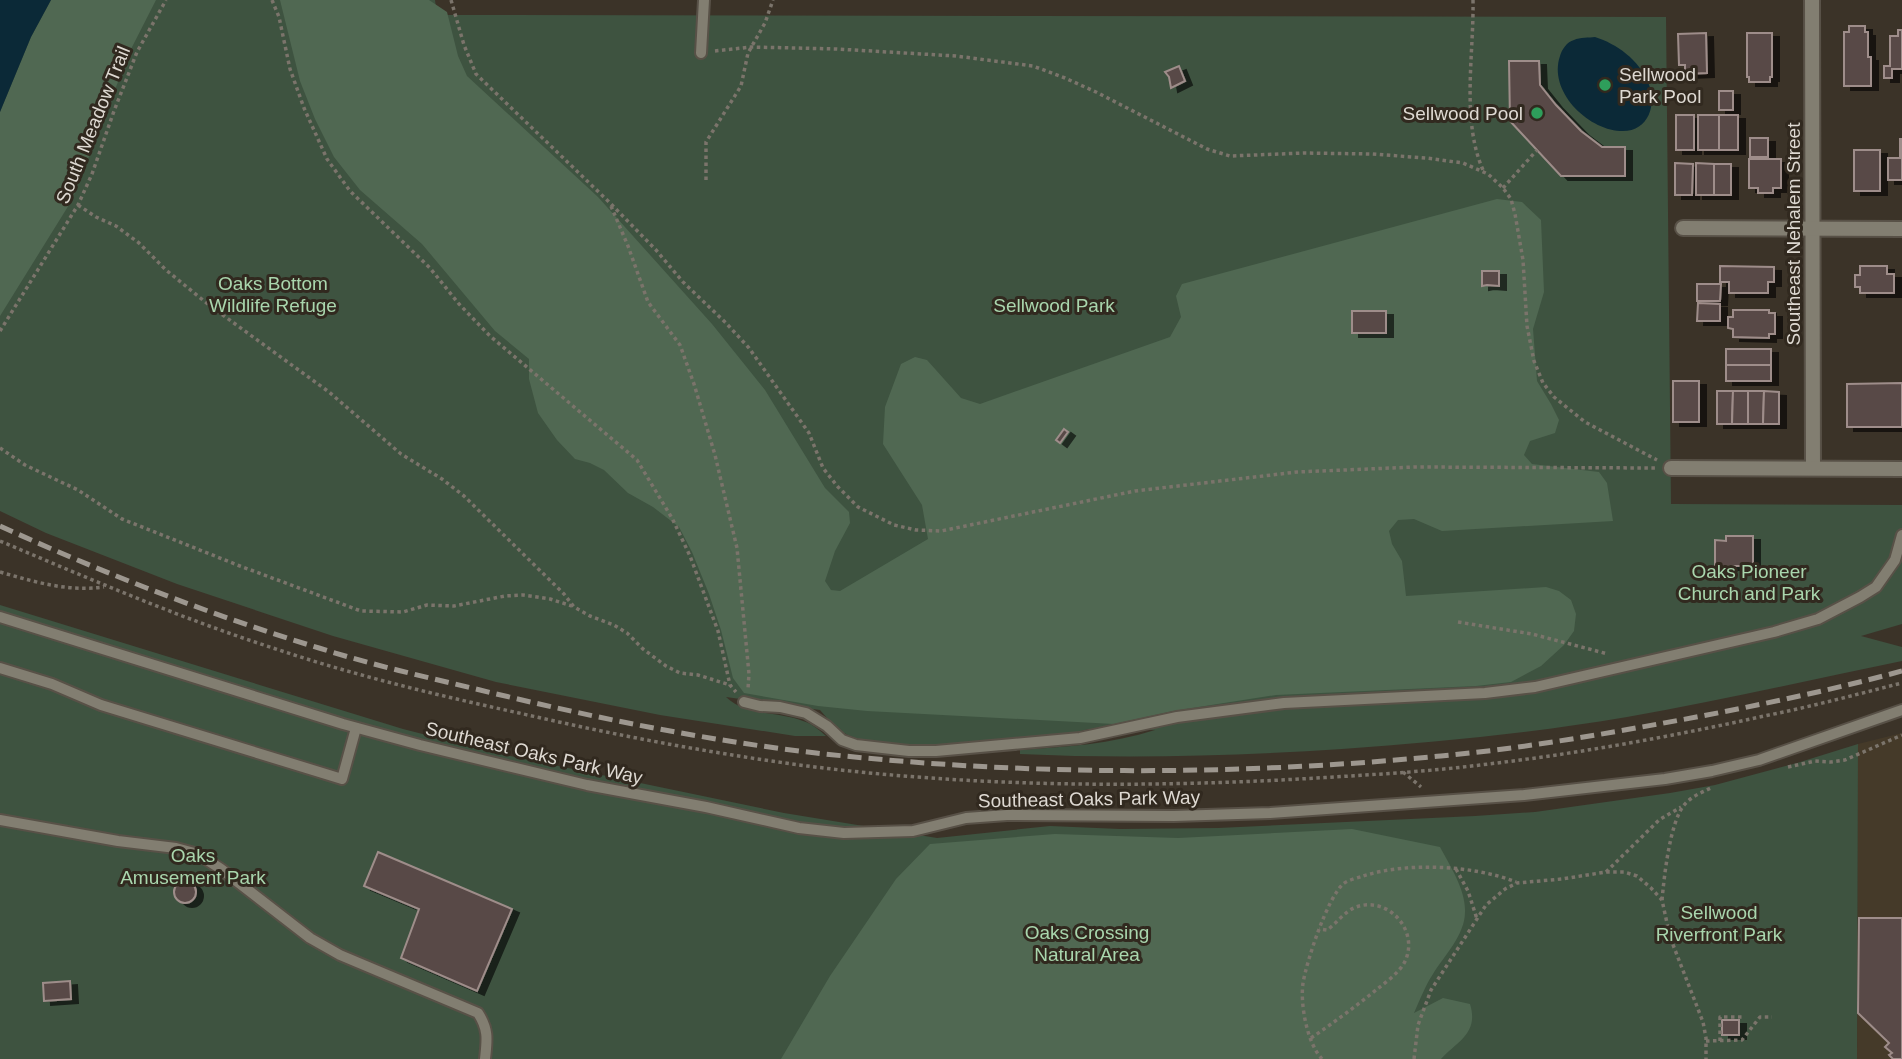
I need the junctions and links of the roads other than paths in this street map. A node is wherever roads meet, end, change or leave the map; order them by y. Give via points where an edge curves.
1 (704, 0) edge
2 (1812, 0) edge
3 (701, 53) road end
4 (1683, 228) dead end
5 (1813, 228) junction
6 (1902, 229) edge
7 (1671, 468) road end
8 (1813, 468) junction
9 (1902, 469) edge
10 (1902, 535) edge
11 (0, 617) edge
12 (0, 668) edge
13 (744, 702) road end
14 (1902, 710) edge
15 (356, 728) junction
16 (0, 820) edge
17 (485, 1059) edge

1 - 3 lane
2 - 5 street, Southeast Nehalem Street
4 - 5 street
5 - 6 street
5 - 8 street, Southeast Nehalem Street
7 - 8 street
8 - 9 street
10 - 13 lane via 1895,560 1876,587 1818,619 1535,687 1284,703 1177,717 1080,738 936,751 856,745 806,713
11 - 15 lane, Southeast Oaks Park Way
12 - 15 lane via 101,705 342,779
14 - 15 lane, Southeast Oaks Park Way via 1759,760 1639,782 1270,813 1018,814 965,818 913,831 844,833 547,777
16 - 17 lane via 198,853 310,938 478,1013 488,1036

